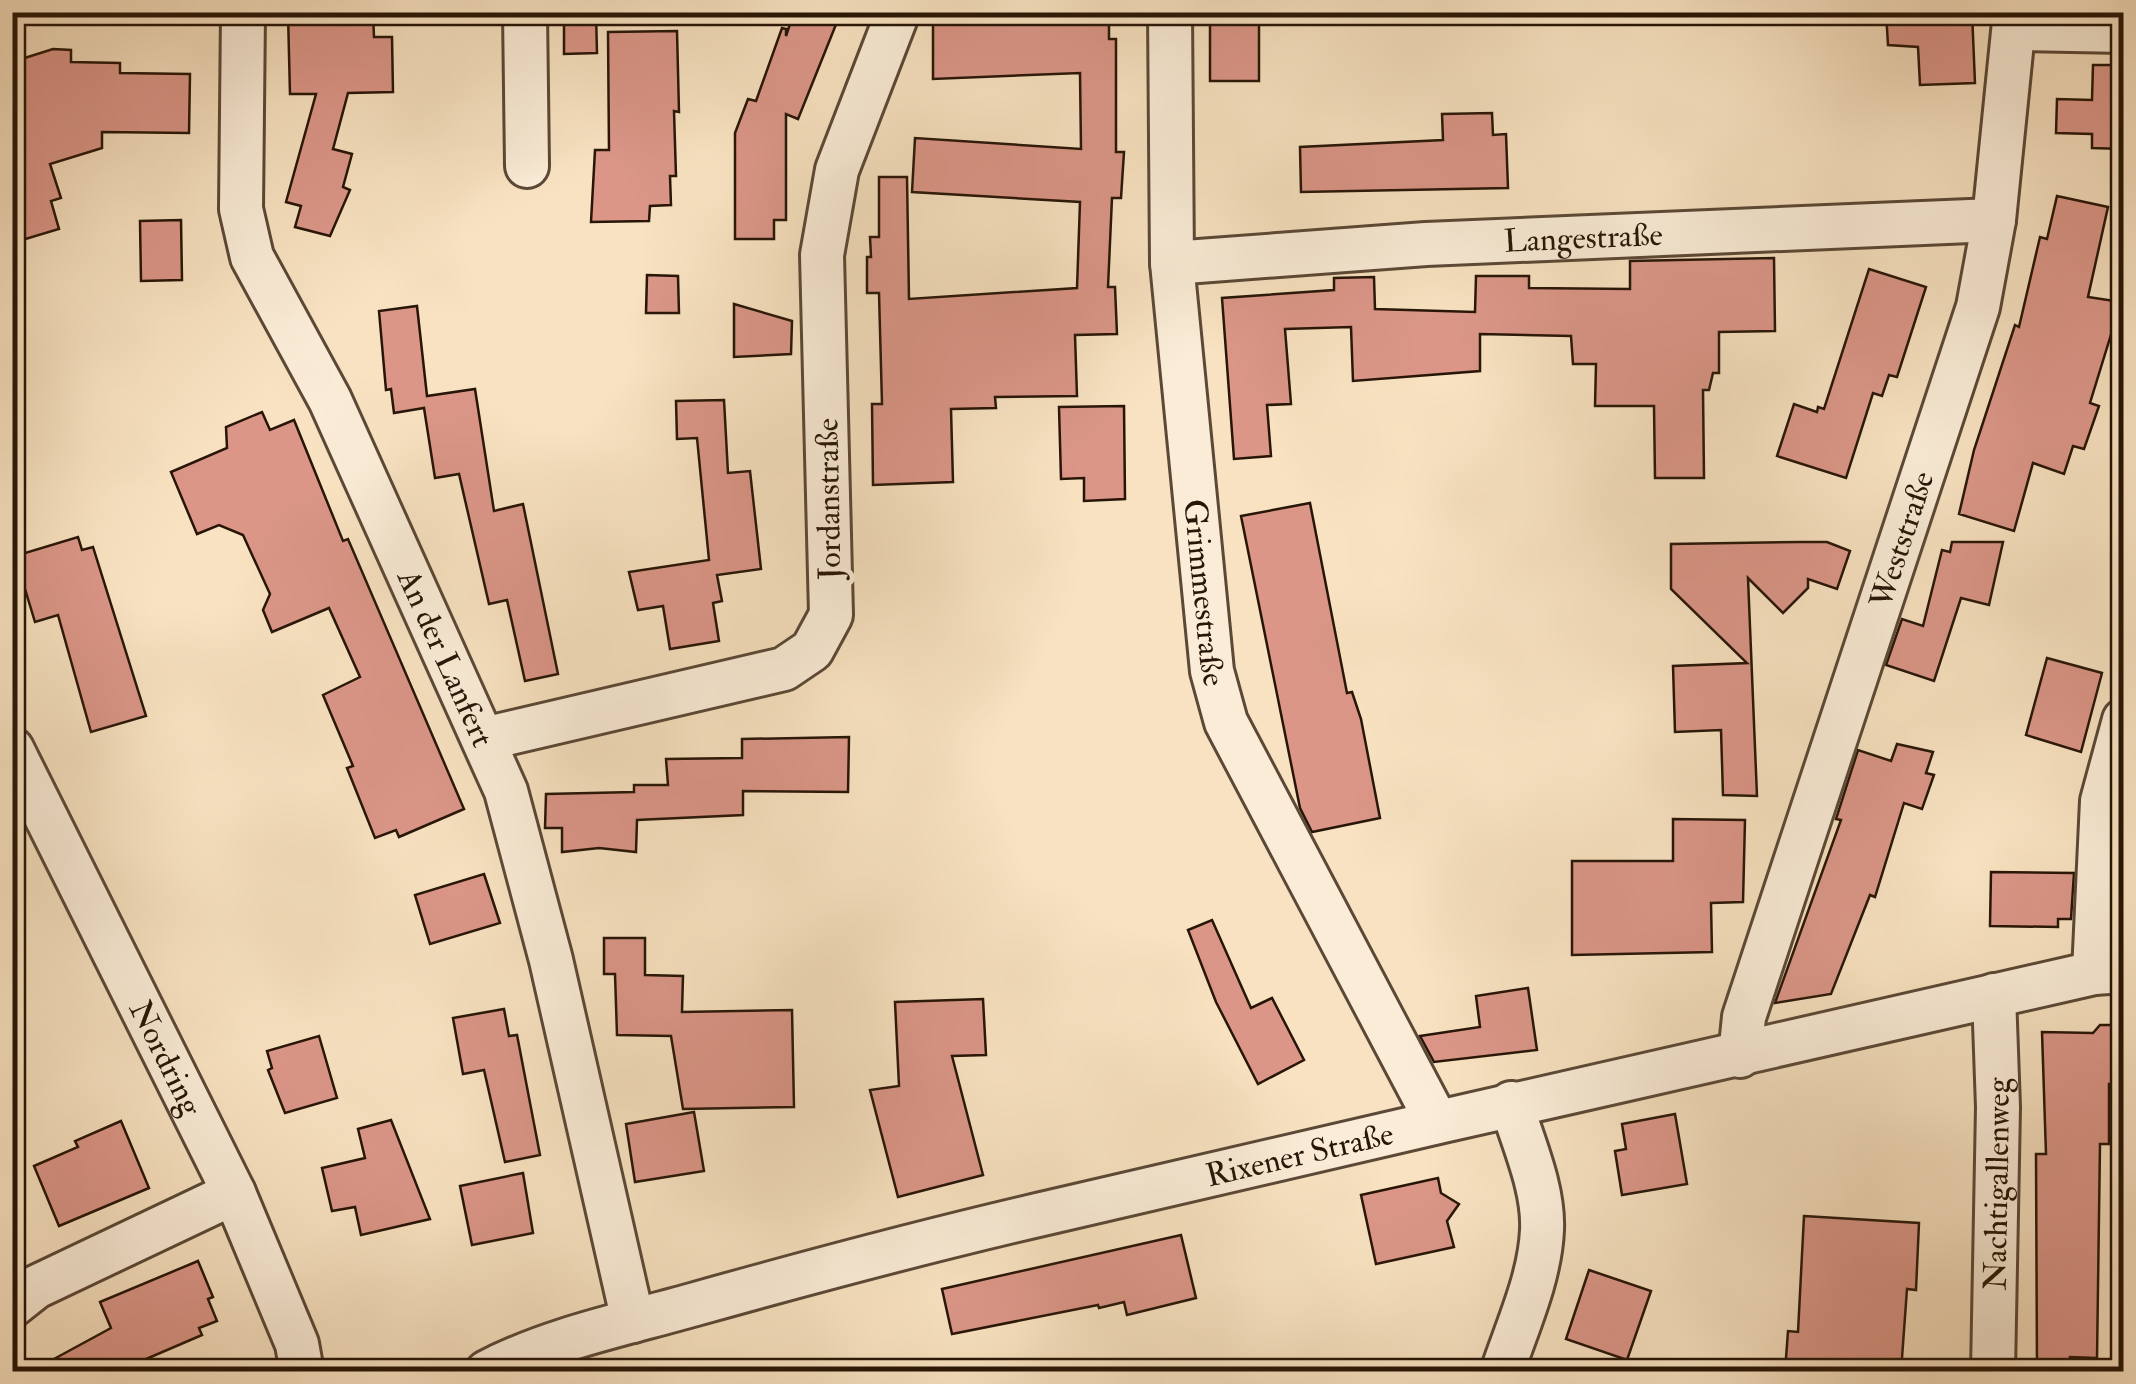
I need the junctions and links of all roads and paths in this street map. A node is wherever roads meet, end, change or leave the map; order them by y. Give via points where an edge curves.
1 (243, 12) edge
2 (525, 12) edge
3 (898, 12) edge
4 (1170, 12) edge
5 (2015, 21) edge
6 (2124, 31) edge
7 (527, 166) dead end
8 (1994, 220) junction
9 (1172, 263) junction
10 (2124, 720) edge
11 (484, 740) junction
12 (12, 748) edge
13 (2109, 972) edge
14 (1994, 996) junction
15 (1740, 1056) junction
16 (1511, 1103) junction
17 (1437, 1122) junction
18 (234, 1193) junction
19 (12, 1306) edge
20 (633, 1321) junction
21 (302, 1372) edge
22 (486, 1372) edge
23 (1502, 1372) edge
24 (1993, 1372) edge

1 - 11 street, An der Lanfert via 242,209 252,257 330,400
2 - 7 street
3 - 11 street, Jordanstraße via 837,170 822,255 831,616 812,650 784,669
4 - 9 street, Grimmestraße
5 - 6 street
5 - 8 street, Weststraße
8 - 9 street, Langestraße via 1426,244
8 - 15 street, Weststraße via 1958,376 1744,1017
9 - 17 street, Grimmestraße via 1204,605 1226,722
10 - 13 street via 2102,801
11 - 20 street, An der Lanfert via 506,791 546,941
12 - 18 street, Nordring
13 - 14 street, Rixener Straße
14 - 15 street, Rixener Straße
14 - 24 street, Nachtigallenweg
15 - 16 street, Rixener Straße
16 - 17 street, Rixener Straße
16 - 23 street via 1540,1200 1542,1231
17 - 20 street, Rixener Straße via 894,1249
18 - 19 street via 36,1287
18 - 21 street, Nordring via 297,1344
20 - 22 street, Rixener Straße

